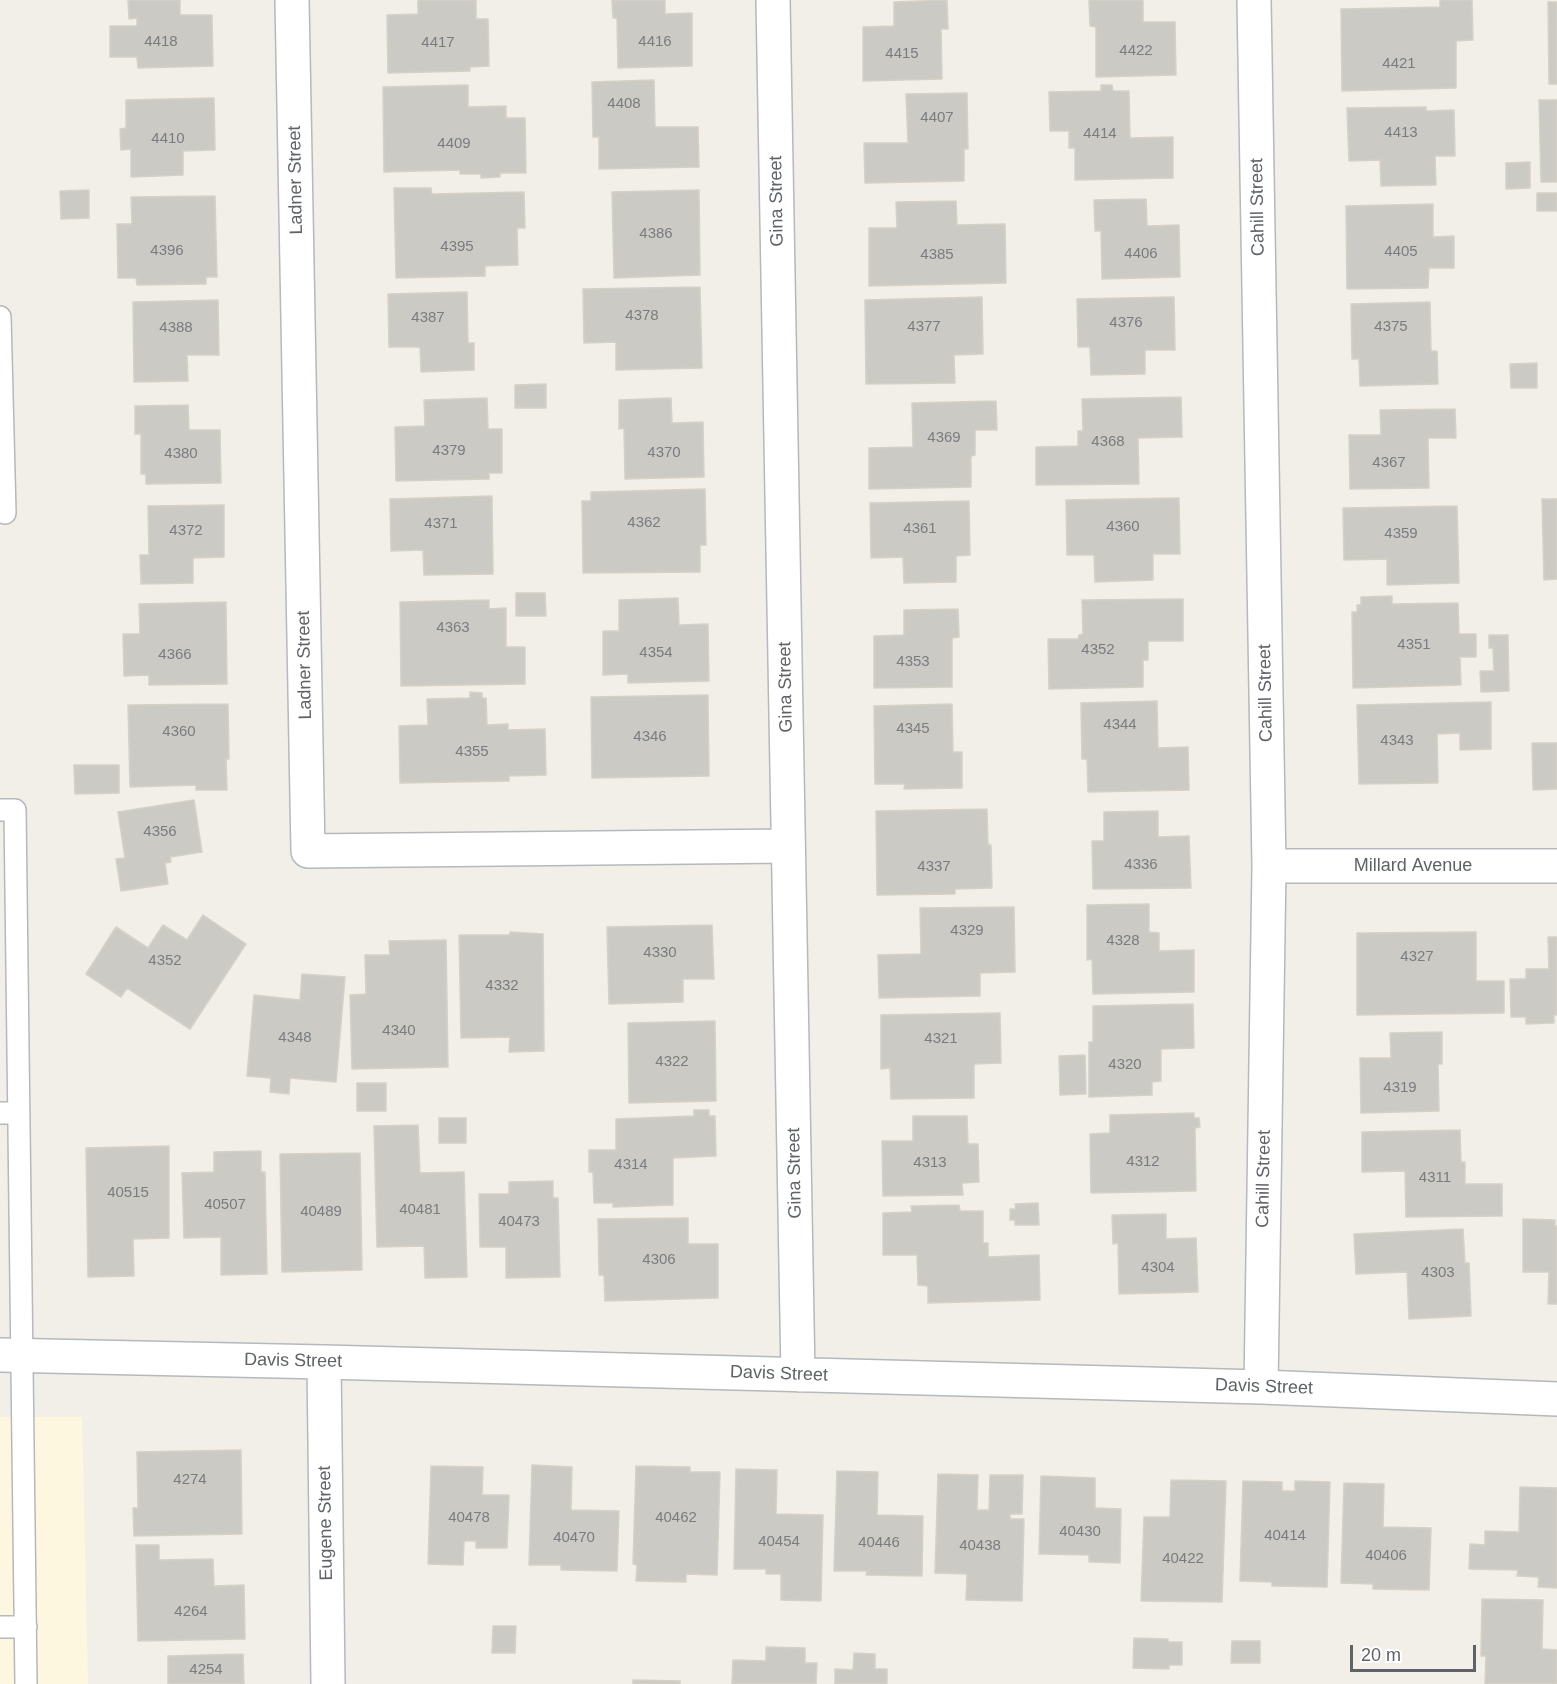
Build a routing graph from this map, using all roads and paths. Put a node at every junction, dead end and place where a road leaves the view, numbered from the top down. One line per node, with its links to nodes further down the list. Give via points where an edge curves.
1 (292, 0): 7 (street, Ladner Street, via 308,851)
2 (773, 0): 7 (street, Gina Street)
3 (1254, 0): 8 (street, Cahill Street)
4 (0, 317): 5 (lane)
5 (5, 513)
6 (0, 810): 10 (lane, via 15,810)
7 (788, 846): 13 (street, Gina Street)
8 (1269, 866): 9 (street, Millard Avenue); 14 (street, Cahill Street)
9 (1557, 866)
10 (9, 1113): 11 (lane)
11 (11, 1356): 12 (street, Davis Street); 17 (lane)
12 (324, 1362): 13 (street, Davis Street); 19 (street, Eugene Street)
13 (798, 1375): 14 (street, Davis Street)
14 (1261, 1387): 15 (street, Davis Street)
15 (1557, 1399)
16 (0, 1627): 17 (lane)
17 (26, 1627): 18 (lane)
18 (26, 1684)
19 (328, 1684)

